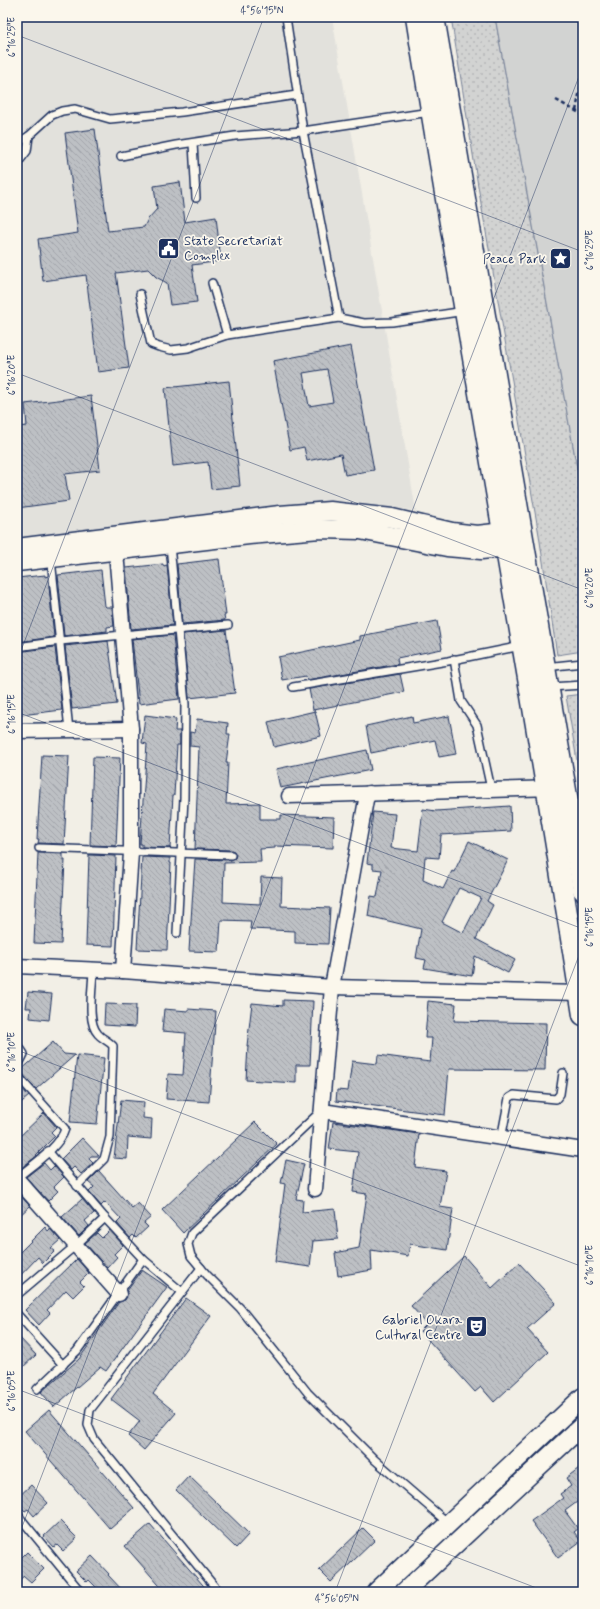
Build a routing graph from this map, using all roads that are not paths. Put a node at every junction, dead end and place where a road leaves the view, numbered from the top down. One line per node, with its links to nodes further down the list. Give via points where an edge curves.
1 (286, 17): 4 (lane)
2 (416, 17): 5 (main road)
3 (434, 17): 18 (main road)
4 (297, 95): 6 (lane); 7 (lane, via 182,112 110,119 75,109 52,115)
5 (431, 112): 6 (lane); 15 (main road)
6 (303, 131): 9 (lane, via 235,136); 16 (lane)
7 (29, 136): 8 (lane); 11 (lane, via 27,151)
8 (17, 143)
9 (193, 143): 10 (lane); 12 (lane)
10 (121, 156)
11 (17, 164)
12 (196, 198)
13 (212, 283): 17 (lane)
14 (140, 294): 17 (lane, via 151,344 171,350 188,348)
15 (465, 311): 16 (lane, via 392,322 364,323); 18 (main road)
16 (339, 318): 17 (lane)
17 (227, 335)
18 (514, 538): 19 (street, via 452,532 392,518 330,511 280,515); 20 (street, via 482,550 447,547 360,530 312,530); 28 (main road); 32 (main road)
19 (115, 544): 20 (street); 21 (street); 22 (street); 26 (street)
20 (170, 544): 25 (lane)
21 (17, 548)
22 (51, 558): 23 (street); 27 (lane)
23 (17, 562)
24 (228, 625): 25 (lane)
25 (178, 630): 26 (lane); 45 (lane, via 185,704)
26 (123, 635): 27 (lane); 36 (street)
27 (60, 641): 29 (lane); 37 (lane)
28 (524, 645): 30 (lane); 39 (main road)
29 (17, 647)
30 (454, 659): 34 (lane); 40 (lane, via 461,701 477,725)
31 (583, 663): 32 (lane)
32 (544, 668): 35 (main road)
33 (583, 685): 35 (lane)
34 (293, 687)
35 (548, 687): 39 (main road)
36 (131, 729): 37 (street); 44 (street)
37 (69, 730): 38 (street)
38 (17, 731)
39 (556, 787): 40 (street); 47 (main road); 53 (main road)
40 (491, 789): 41 (street)
41 (369, 793): 42 (street); 52 (street)
42 (289, 796)
43 (39, 848): 44 (lane)
44 (131, 852): 45 (lane); 51 (street)
45 (182, 854): 46 (lane); 48 (lane)
46 (232, 855)
47 (583, 890)
48 (177, 933)
49 (17, 966): 50 (street)
50 (93, 969): 51 (street); 64 (lane, via 91,1018 99,1035 113,1046 110,1137 104,1158)
51 (123, 971): 52 (street)
52 (332, 987): 53 (street); 59 (street)
53 (580, 993): 54 (main road)
54 (583, 1015)
55 (17, 1045): 56 (lane, via 24,1054)
56 (17, 1065)
57 (563, 1073): 60 (lane, via 560,1094 556,1099 514,1095 509,1098)
58 (17, 1075): 62 (lane, via 66,1129 63,1136)
59 (322, 1111): 60 (street); 65 (street); 69 (lane, via 192,1233 188,1244 192,1256)
60 (500, 1139): 61 (street)
61 (583, 1150)
62 (48, 1151): 63 (lane); 64 (lane)
63 (17, 1178): 67 (street)
64 (77, 1186): 66 (lane)
65 (315, 1189)
66 (105, 1218): 67 (lane); 68 (lane)
67 (75, 1246): 71 (street); 72 (lane)
68 (143, 1260): 70 (lane); 71 (lane)
69 (201, 1268): 70 (lane); 79 (lane, via 240,1308 308,1393 375,1460)
70 (182, 1292): 81 (lane, via 90,1410 88,1425 94,1439)
71 (119, 1294): 74 (lane, via 77,1351)
72 (17, 1295)
73 (18, 1316): 74 (lane)
74 (63, 1365): 75 (lane)
75 (37, 1389)
76 (583, 1397): 79 (street)
77 (583, 1425): 83 (street)
78 (17, 1514): 80 (lane)
79 (449, 1524): 82 (street)
80 (81, 1592)
81 (219, 1592)
82 (376, 1592)
83 (404, 1592)

